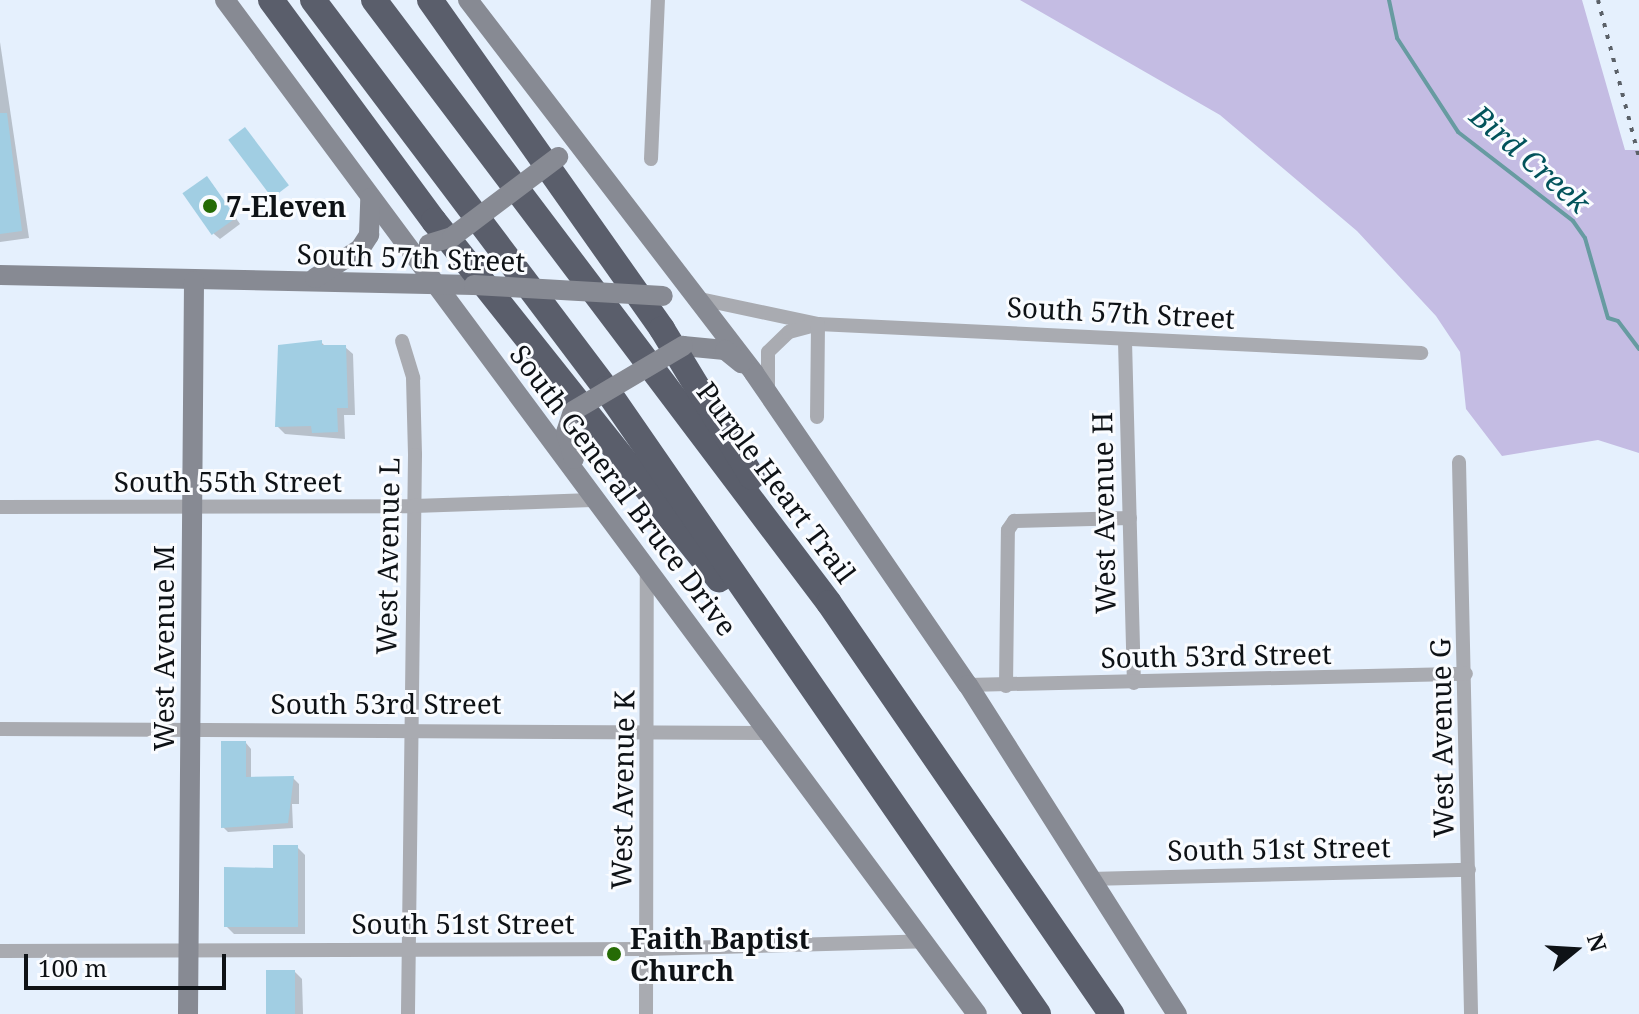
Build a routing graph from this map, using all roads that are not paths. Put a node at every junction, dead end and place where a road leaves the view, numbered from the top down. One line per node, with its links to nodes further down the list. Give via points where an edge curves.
1 (225, 0): 10 (main road, South General Bruce Drive)
2 (271, 0): 32 (highway, via 443,233 712,572)
3 (313, 0): 32 (highway, via 606,389)
4 (374, 0): 31 (highway, Purple Heart Trail)
5 (430, 0): 31 (highway, via 662,329)
6 (468, 0): 8 (main road)
7 (658, 0): 9 (street)
8 (568, 127): 10 (main road, bridge, via 558,157 452,237 429,244); 15 (main road)
9 (651, 159)
10 (370, 198): 12 (main road, via 369,235 360,249); 14 (main road, South General Bruce Drive)
11 (0, 275): 13 (main road, South 57th Street)
12 (309, 280): 13 (main road, South 57th Street); 14 (main road, South 57th Street)
13 (194, 281): 28 (main road, West Avenue M)
14 (431, 283): 15 (main road, South 57th Street, bridge); 24 (main road, South General Bruce Drive)
15 (700, 299): 16 (street, South 57th Street); 20 (main road)
16 (818, 324): 18 (street, South 57th Street); 21 (street, South 57th Street, via 789,332 768,352); 22 (street)
17 (402, 341): 26 (street, West Avenue L, via 413,378)
18 (1125, 341): 19 (street, South 57th Street); 29 (street, West Avenue H)
19 (1421, 353)
20 (754, 373): 21 (main road); 24 (main road, bridge, via 725,350 683,346 573,411 566,433)
21 (769, 398): 35 (main road)
22 (817, 417)
23 (1459, 462): 33 (street, West Avenue G)
24 (577, 472): 25 (main road, South General Bruce Drive)
25 (599, 500): 26 (street, South 55th Street); 30 (main road, South General Bruce Drive)
26 (414, 506): 28 (street, South 55th Street); 38 (street, West Avenue L)
27 (0, 507): 28 (street, South 55th Street)
28 (191, 507): 40 (main road, West Avenue M)
29 (1130, 518): 34 (street, West Avenue H); 36 (street, via 1014,521 1008,530)
30 (647, 566): 39 (street, West Avenue K); 41 (main road, South General Bruce Drive)
31 (829, 603): 54 (highway, Purple Heart Trail)
32 (781, 643): 53 (highway)
33 (1466, 674): 34 (street, South 53rd Street); 42 (street, West Avenue G)
34 (1134, 683): 36 (street, South 53rd Street)
35 (968, 685): 36 (street, South 53rd Street); 43 (main road)
36 (1006, 686)
37 (0, 729): 40 (street, South 53rd Street)
38 (409, 729): 39 (street, South 53rd Street); 40 (street, South 53rd Street); 45 (street, West Avenue L)
39 (650, 729): 41 (street, South 53rd Street); 46 (street, West Avenue K)
40 (191, 731): 48 (main road, West Avenue M)
41 (772, 733): 44 (main road, South General Bruce Drive)
42 (1469, 870): 43 (street, South 51st Street); 56 (street, West Avenue G)
43 (1089, 879): 55 (main road)
44 (926, 941): 46 (street, South 51st Street); 52 (main road, South General Bruce Drive)
45 (408, 949): 46 (street, South 51st Street); 48 (street, South 51st Street); 50 (street, West Avenue L)
46 (646, 949): 51 (street, West Avenue K)
47 (0, 951): 48 (street, South 51st Street)
48 (188, 951): 49 (main road, West Avenue M)
49 (188, 1014)
50 (408, 1014)
51 (646, 1014)
52 (977, 1014)
53 (1038, 1014)
54 (1112, 1014)
55 (1177, 1014)
56 (1471, 1014)

